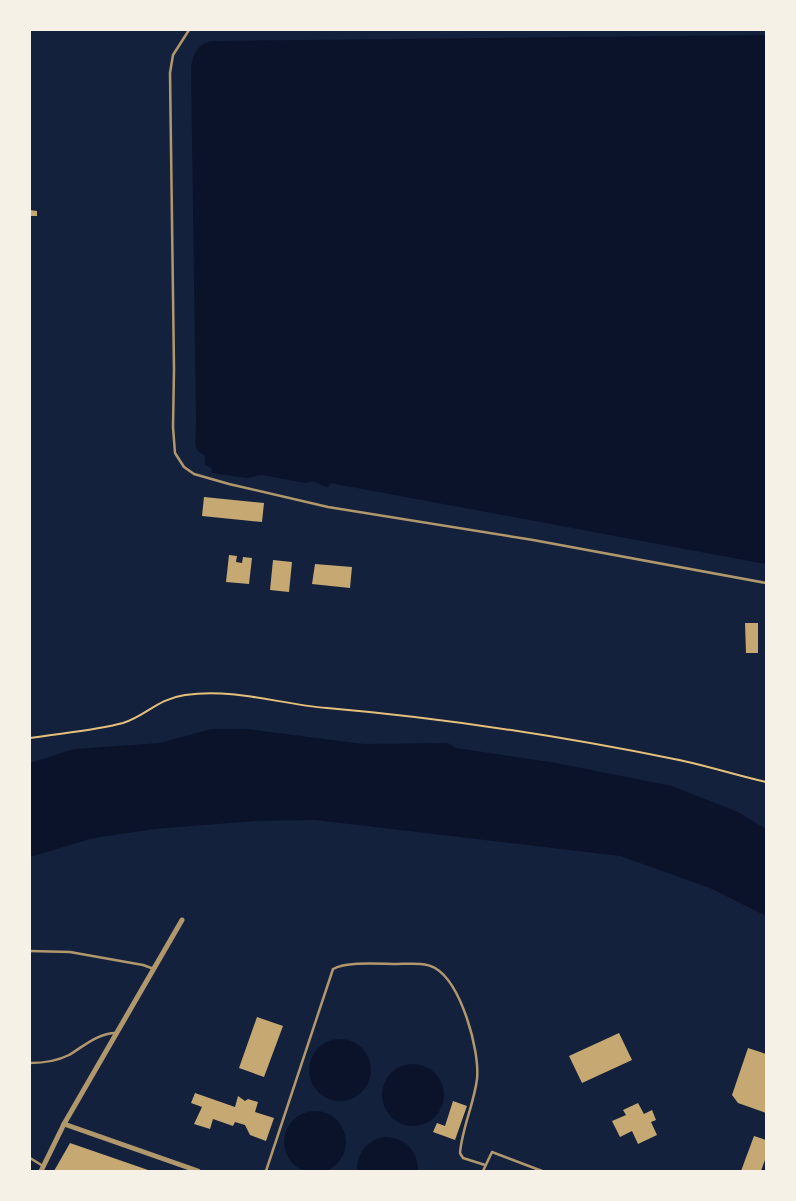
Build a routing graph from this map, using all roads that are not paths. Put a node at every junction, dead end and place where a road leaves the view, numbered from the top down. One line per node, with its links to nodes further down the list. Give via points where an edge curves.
1 (189, 30): 2 (lane, via 173,54 170,73 173,427 175,453 184,467 194,474 319,505)
2 (766, 583)
3 (182, 920): 5 (street)
4 (30, 951): 5 (lane, via 70,952)
5 (154, 969): 6 (street)
6 (118, 1033): 7 (lane, via 94,1039 67,1056 44,1063); 8 (street)
7 (30, 1063)
8 (64, 1124): 11 (street); 12 (street)
9 (30, 1158): 11 (lane)
10 (485, 1165): 13 (lane, via 463,1158 460,1153 475,1094 477,1054 473,1032 458,998 434,967 370,964 333,969); 14 (lane); 15 (lane, via 492,1152)
11 (42, 1168)
12 (198, 1171)
13 (266, 1171)
14 (483, 1171)
15 (542, 1171)

